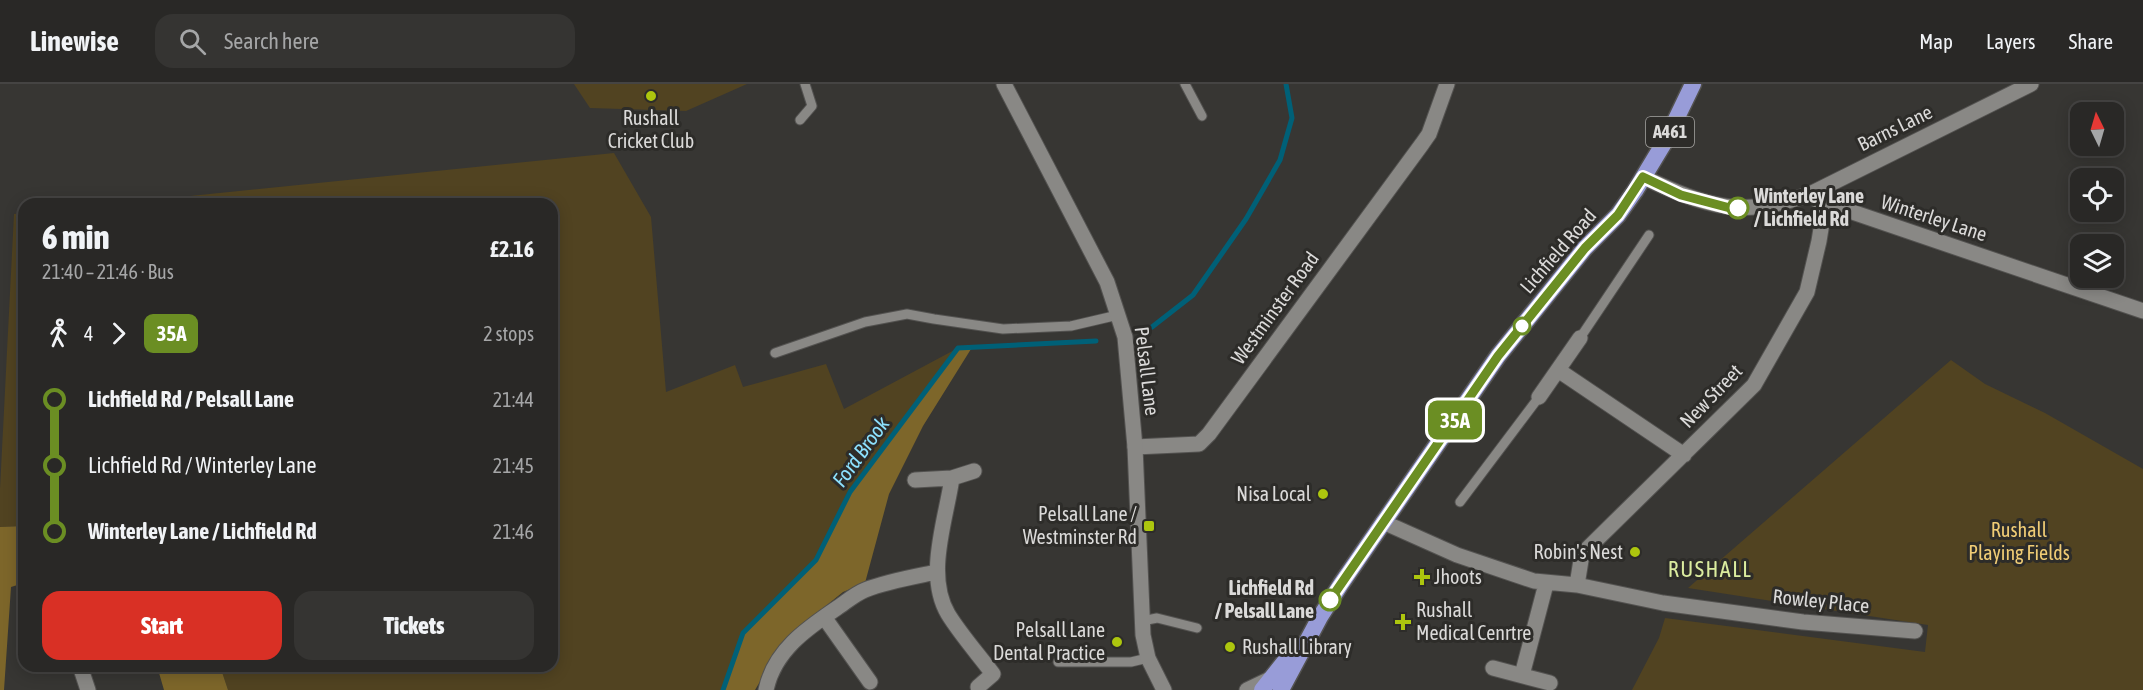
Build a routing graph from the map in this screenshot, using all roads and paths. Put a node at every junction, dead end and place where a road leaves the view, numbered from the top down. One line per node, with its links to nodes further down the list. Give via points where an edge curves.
1 (805, 84): 8 (lane, via 812,106)
2 (1004, 84): 14 (street, Pelsall Lane, via 1107,282)
3 (1185, 84): 7 (lane)
4 (1447, 84): 19 (street, Westminster Road, via 1429,134 1209,434 1198,444)
5 (1693, 84): 9 (highway, Lichfield Road / A461, via 1668,138)
6 (2031, 84): 10 (street, Barns Lane)
7 (1202, 116)
8 (800, 120)
9 (1643, 177): 10 (street, via 1681,195 1730,208 1769,206); 25 (highway, Lichfield Road / A461, via 1618,215 1585,248 1498,356)
10 (1810, 194): 11 (street, Winterley Lane)
11 (1825, 204): 13 (street, Winterley Lane); 20 (street, New Street, via 1807,292 1797,311 1754,386)
12 (1649, 235): 15 (lane)
13 (2143, 311)
14 (1118, 315): 16 (lane, via 1071,326 1003,329 907,314 865,322); 19 (street, Pelsall Lane, via 1125,337)
15 (1580, 338): 17 (street)
16 (775, 353)
17 (1557, 370): 18 (street); 20 (street)
18 (1539, 397): 24 (lane)
19 (1135, 447): 30 (street, Pelsall Lane)
20 (1684, 455): 28 (street, New Street, via 1582,554)
21 (974, 471): 22 (street)
22 (952, 478): 23 (street); 26 (street, via 939,540)
23 (915, 480)
24 (1460, 502)
25 (1383, 522): 27 (street, via 1457,555); 39 (highway, Lichfield Road / A461)
26 (938, 572): 29 (street, via 863,591); 41 (street, via 939,590 948,613 993,674)
27 (1540, 582): 28 (street, Rowley Place); 37 (street)
28 (1577, 585): 32 (street, Rowley Place, via 1664,603)
29 (824, 616): 38 (street); 44 (street, via 802,631 782,653)
30 (1142, 621): 31 (lane, via 1156,618); 33 (street, Pelsall Lane)
31 (1197, 628)
32 (1915, 632)
33 (1148, 658): 34 (lane, via 1131,662); 42 (street, Pelsall Lane)
34 (1058, 662)
35 (1493, 668): 37 (street)
36 (82, 672): 43 (street)
37 (1522, 675): 40 (street)
38 (870, 682)
39 (1271, 686): 45 (street)
40 (1554, 686)
41 (978, 687)
42 (1166, 689)
43 (88, 690)
44 (766, 690)
45 (1247, 690)

